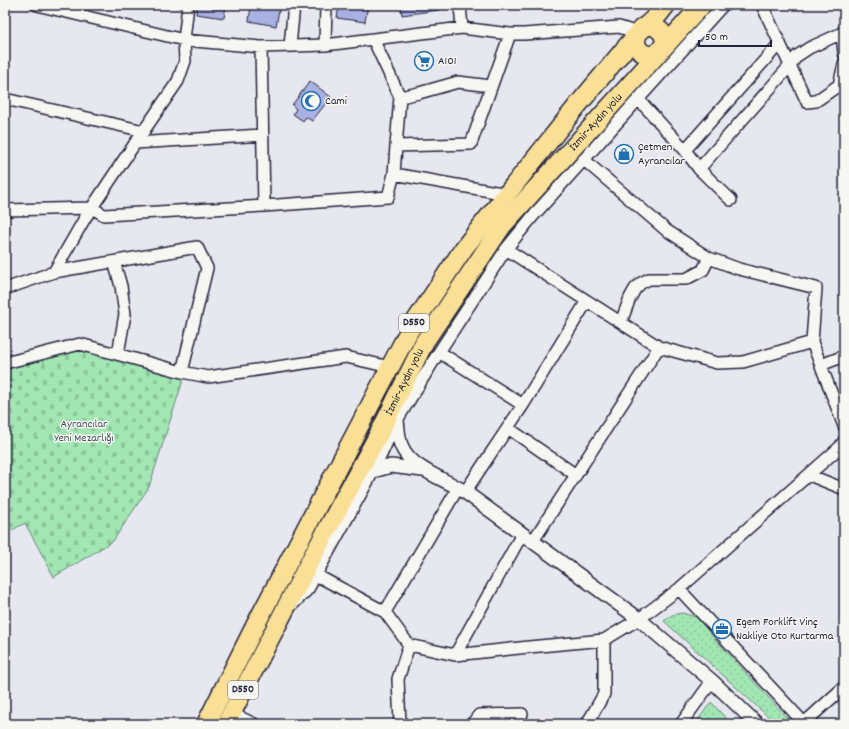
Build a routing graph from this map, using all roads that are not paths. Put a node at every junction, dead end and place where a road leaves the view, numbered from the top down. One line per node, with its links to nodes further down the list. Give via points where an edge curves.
1 (37, 5): 15 (street)
2 (188, 5): 15 (street)
3 (294, 5): 18 (street)
4 (326, 5): 17 (street)
5 (460, 5): 10 (street)
6 (666, 5): 11 (highway, İzmir-Aydın yolu / D550)
7 (702, 5): 20 (highway, İzmir-Aydın yolu / D550)
8 (723, 5): 27 (street)
9 (762, 5): 16 (street)
10 (462, 28): 13 (street); 14 (street)
11 (640, 31): 13 (street, via 619,27); 20 (highway, via 635,42 643,54 657,54); 36 (highway, İzmir-Aydın yolu / D550)
12 (843, 31): 21 (street); 22 (street, via 797,56)
13 (510, 34): 24 (street)
14 (373, 39): 17 (street); 25 (street)
15 (184, 40): 19 (street); 28 (street, via 185,61 178,81)
16 (780, 43): 22 (street); 32 (street)
17 (325, 45): 18 (street)
18 (290, 46): 19 (street)
19 (261, 47): 29 (street)
20 (661, 50): 58 (highway, İzmir-Aydın yolu / D550, via 502,226 425,341 397,398)
21 (844, 53)
22 (790, 64): 23 (street, via 807,102 816,101 839,84); 34 (street)
23 (844, 64)
24 (491, 86): 25 (street, via 458,82); 31 (street, via 472,144)
25 (400, 96): 31 (street)
26 (5, 99): 28 (street)
27 (638, 99): 32 (street); 33 (street)
28 (144, 131): 30 (street)
29 (262, 135): 30 (street); 38 (street)
30 (136, 143): 39 (street)
31 (396, 146): 35 (street)
32 (685, 150): 34 (street)
33 (584, 159): 41 (street); 42 (street, via 666,230)
34 (699, 169): 37 (street)
35 (394, 174): 36 (street); 38 (street, via 388,197)
36 (507, 194): 55 (highway, İzmir-Aydın yolu / D550, via 464,248 408,331)
37 (731, 200)
38 (264, 206): 39 (street, via 104,215)
39 (92, 208): 40 (street); 44 (street)
40 (5, 210)
41 (506, 249): 46 (street); 50 (street)
42 (709, 258): 47 (street, via 703,270 686,279 649,279 641,283 630,298); 48 (street, via 739,269 816,288)
43 (114, 262): 44 (street); 51 (street, via 125,314); 56 (street, via 197,248 207,268)
44 (54, 272): 45 (street)
45 (5, 289)
46 (587, 301): 47 (street); 57 (street)
47 (621, 322): 49 (street)
48 (812, 342): 49 (street, via 743,362 717,363); 54 (street)
49 (659, 347): 64 (street)
50 (440, 352): 57 (street); 58 (street)
51 (118, 354): 53 (street, via 80,344); 56 (street)
52 (844, 356): 54 (street)
53 (5, 363)
54 (821, 365): 59 (street)
55 (390, 367): 56 (street, via 346,357 208,377); 82 (highway, İzmir-Aydın yolu / D550)
56 (182, 372)
57 (523, 405): 60 (street)
58 (389, 424): 62 (street, via 407,455); 63 (street); 71 (highway, İzmir-Aydın yolu / D550)
59 (844, 426)
60 (508, 428): 64 (street); 67 (street)
61 (844, 441): 65 (street)
62 (423, 470): 63 (street, via 391,466); 67 (street)
63 (373, 471): 69 (street)
64 (576, 475): 68 (street)
65 (809, 475): 66 (street); 70 (street)
66 (844, 489)
67 (462, 490): 68 (street); 72 (street)
68 (528, 538): 73 (street); 76 (street)
69 (316, 575): 71 (street, via 308,589); 72 (street)
70 (679, 589): 73 (street); 81 (street)
71 (284, 612): 80 (highway, İzmir-Aydın yolu / D550)
72 (385, 612): 75 (street)
73 (639, 619): 74 (street); 77 (street)
74 (604, 640): 76 (street); 86 (street, via 604,694)
75 (409, 645): 76 (street); 84 (street, via 398,679)
76 (455, 655)
77 (712, 681): 87 (street); 88 (street)
78 (844, 687): 81 (street)
79 (522, 714): 85 (street, via 479,715)
80 (228, 718): 83 (street)
81 (804, 723)
82 (206, 724)
83 (254, 724)
84 (400, 724)
85 (472, 724)
86 (587, 724)
87 (681, 724)
88 (757, 724)

